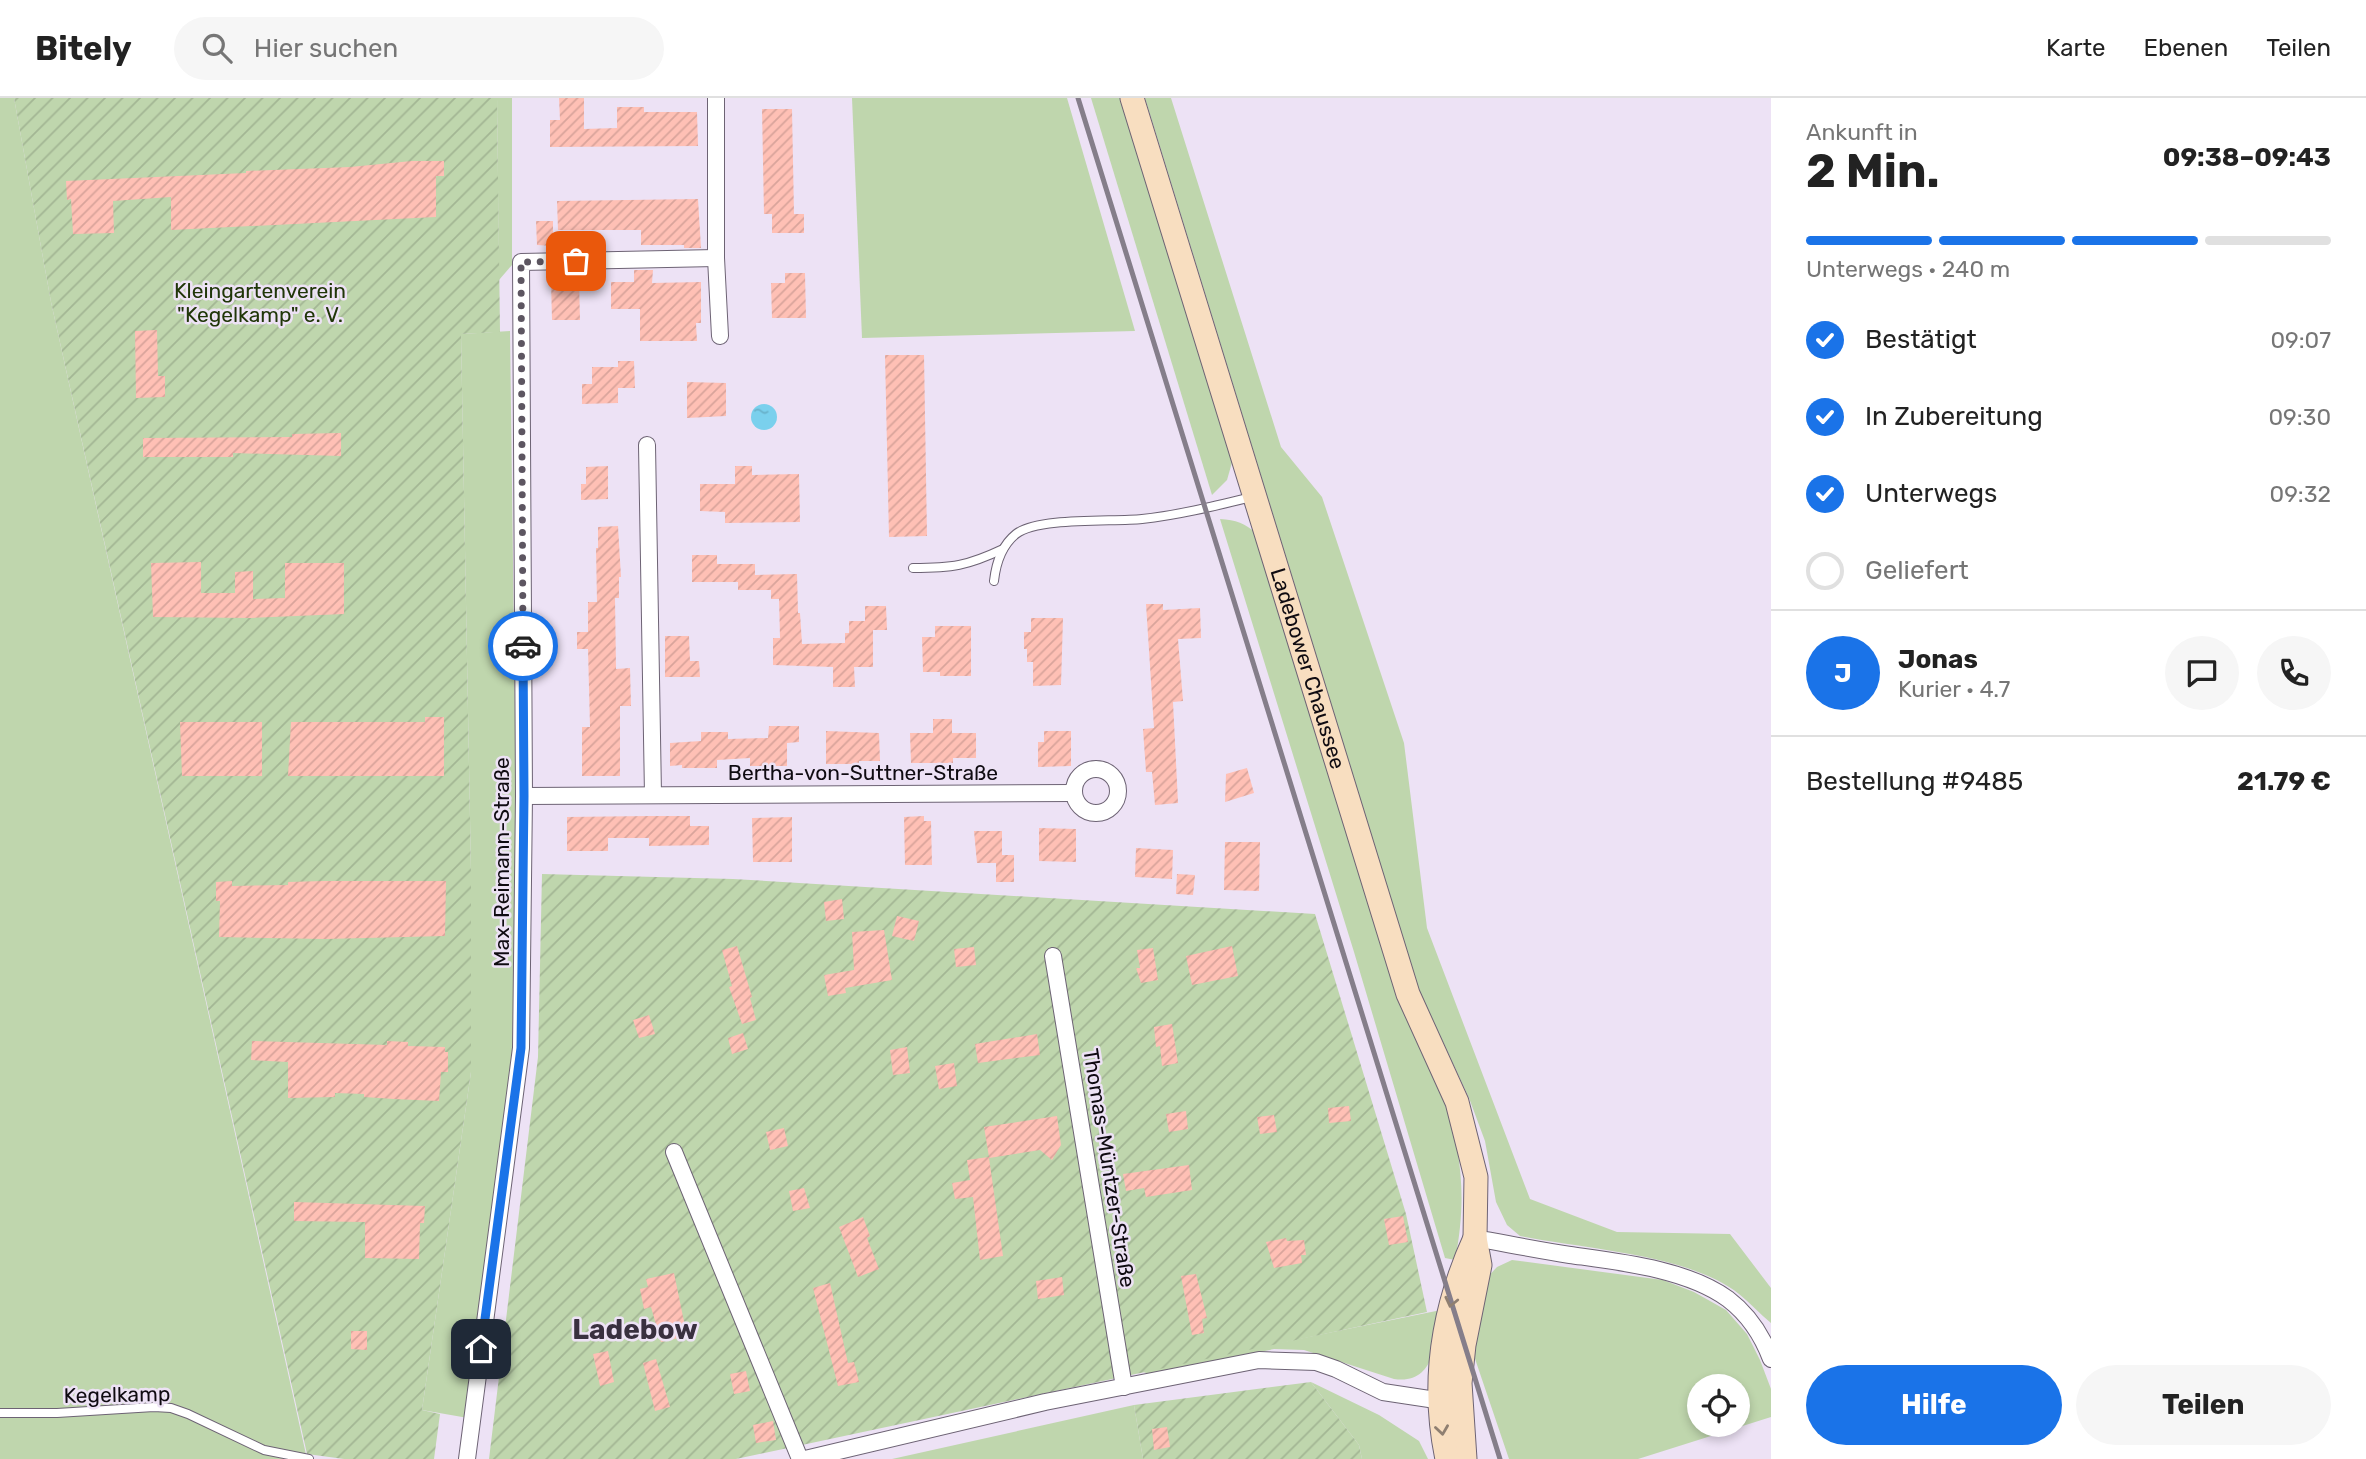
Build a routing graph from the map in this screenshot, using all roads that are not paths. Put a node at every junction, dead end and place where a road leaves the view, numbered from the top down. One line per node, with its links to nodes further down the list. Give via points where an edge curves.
1 (716, 98): 3 (street)
2 (1132, 98): 6 (street, Ladebower Chaussee)
3 (716, 258): 4 (street); 12 (street, Max-Reimann-Straße, via 521,262)
4 (720, 336)
5 (647, 445): 11 (street)
6 (1256, 496): 7 (lane, via 1142,519 1033,525 1016,534); 15 (street, Ladebower Chaussee, via 1408,994 1457,1102 1476,1177)
7 (1003, 549): 8 (lane, via 951,568); 9 (lane)
8 (913, 568)
9 (994, 581)
10 (1074, 793): 11 (street, Bertha-von-Suttner-Straße)
11 (653, 795): 12 (street, Bertha-von-Suttner-Straße)
12 (524, 796): 21 (street, Max-Reimann-Straße, via 521,1048)
13 (1053, 956): 17 (street, Thomas-Müntzer-Straße)
14 (674, 1152): 22 (street)
15 (1475, 1238): 16 (street, via 1619,1262 1700,1284 1746,1314); 18 (street, Ladebower Chaussee, via 1462,1264 1444,1342)
16 (1770, 1353)
17 (1124, 1387): 18 (street, via 1259,1360 1316,1362 1383,1392); 22 (street)
18 (1450, 1401): 23 (street, one-way to 23); 24 (street)
19 (0, 1413): 20 (lane, Kegelkamp, via 171,1408 264,1450)
20 (309, 1459)
21 (467, 1459)
22 (802, 1459)
23 (1447, 1459)
24 (1465, 1459)

